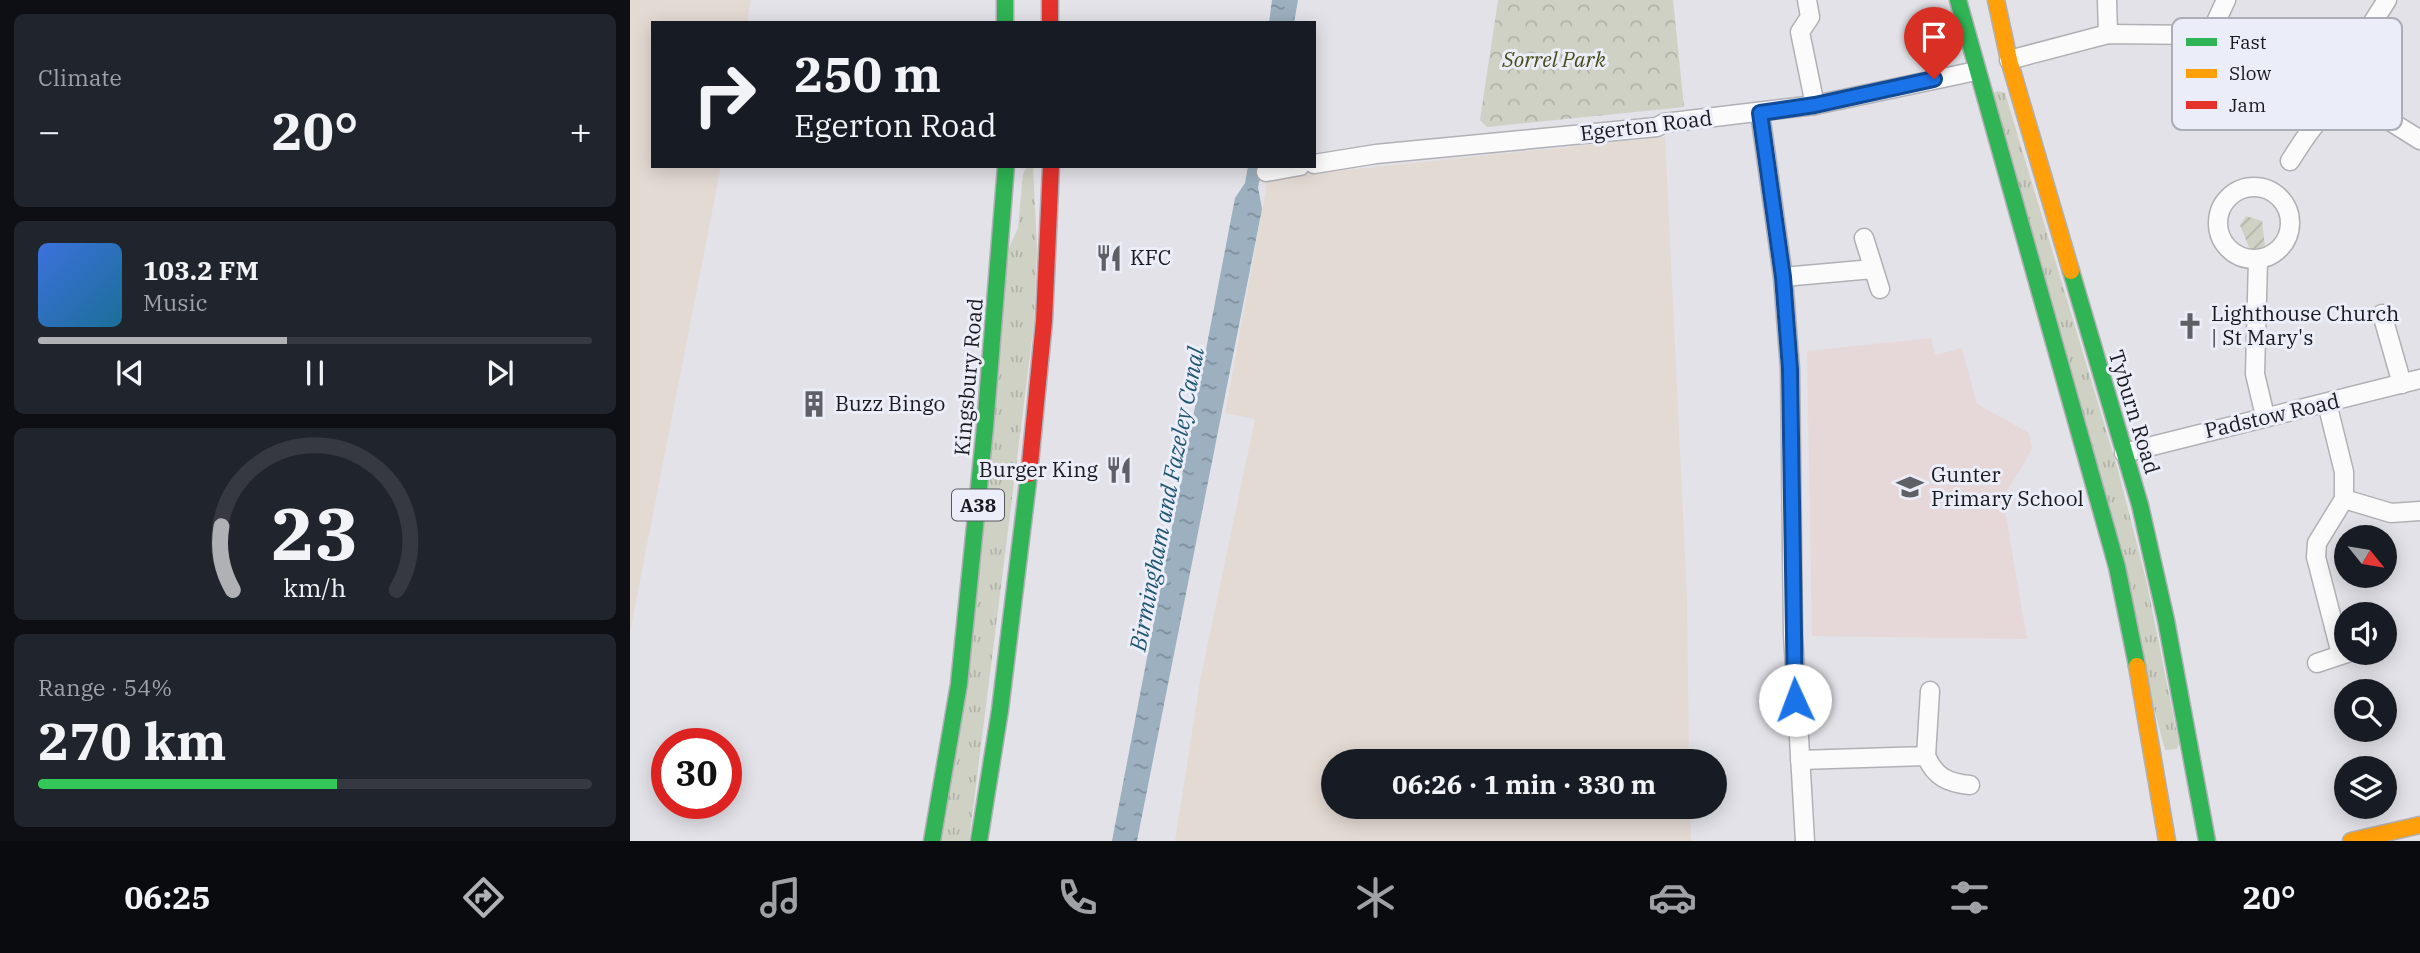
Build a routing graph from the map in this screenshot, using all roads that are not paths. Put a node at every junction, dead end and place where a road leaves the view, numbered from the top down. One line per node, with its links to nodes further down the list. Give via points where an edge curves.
1 (1005, 0): 11 (main road)
2 (1050, 0): 12 (main road)
3 (1807, 0): 17 (street, via 1810,17 1800,32)
4 (1958, 0): 16 (main road)
5 (1996, 0): 15 (main road, Tyburn Road)
6 (2107, 0): 13 (street)
7 (2225, 0): 9 (street)
8 (2386, 0): 10 (street)
9 (2217, 18)
10 (2375, 18)
11 (1005, 21)
12 (1050, 21)
13 (2108, 34): 14 (street); 15 (street)
14 (2172, 35)
15 (2009, 60): 16 (main road); 40 (main road, Tyburn Road)
16 (1976, 71): 17 (street, Egerton Road); 54 (main road, via 2117,567)
17 (1815, 105): 18 (street, Egerton Road)
18 (1760, 113): 23 (street, Egerton Road); 33 (street)
19 (2309, 130): 22 (street)
20 (2402, 130): 21 (street)
21 (2420, 140)
22 (2290, 161)
23 (1316, 164)
24 (1006, 168): 29 (main road, Kingsbury Road / A38)
25 (1017, 168): 29 (main road)
26 (1051, 168): 52 (main road, A38, via 1034,435 997,739)
27 (1289, 168): 28 (street)
28 (1266, 172)
29 (1003, 229): 51 (main road, Kingsbury Road / A38, via 959,684)
30 (1864, 238): 32 (street)
31 (2258, 259): 31 (street, via 2240,257 2228,248 2218,219 2234,193 2250,187 2271,191 2284,203 2290,218 2287,239 2268,257); 39 (street, via 2256,374)
32 (1873, 269): 33 (street); 34 (street)
33 (1783, 277): 48 (street, via 1790,369 1793,634)
34 (1880, 289)
35 (2382, 314): 37 (street)
36 (2420, 379): 37 (street, Padstow Road)
37 (2402, 384): 38 (street, Padstow Road)
38 (2327, 403): 39 (street, Padstow Road); 41 (street, via 2344,472)
39 (2265, 416): 40 (street, Padstow Road)
40 (2124, 453): 55 (main road, Tyburn Road, via 2166,620)
41 (2344, 499): 42 (street, via 2391,513); 43 (street, via 2317,542 2316,557)
42 (2420, 511)
43 (2334, 619)
44 (2334, 657): 45 (street)
45 (2317, 663)
46 (1930, 691): 47 (street)
47 (1926, 756): 48 (street); 49 (street, via 1948,783)
48 (1800, 761): 53 (street)
49 (1970, 785)
50 (2420, 825): 56 (main road)
51 (932, 841)
52 (979, 841)
53 (1805, 841)
54 (2167, 841)
55 (2207, 841)
56 (2351, 841)

